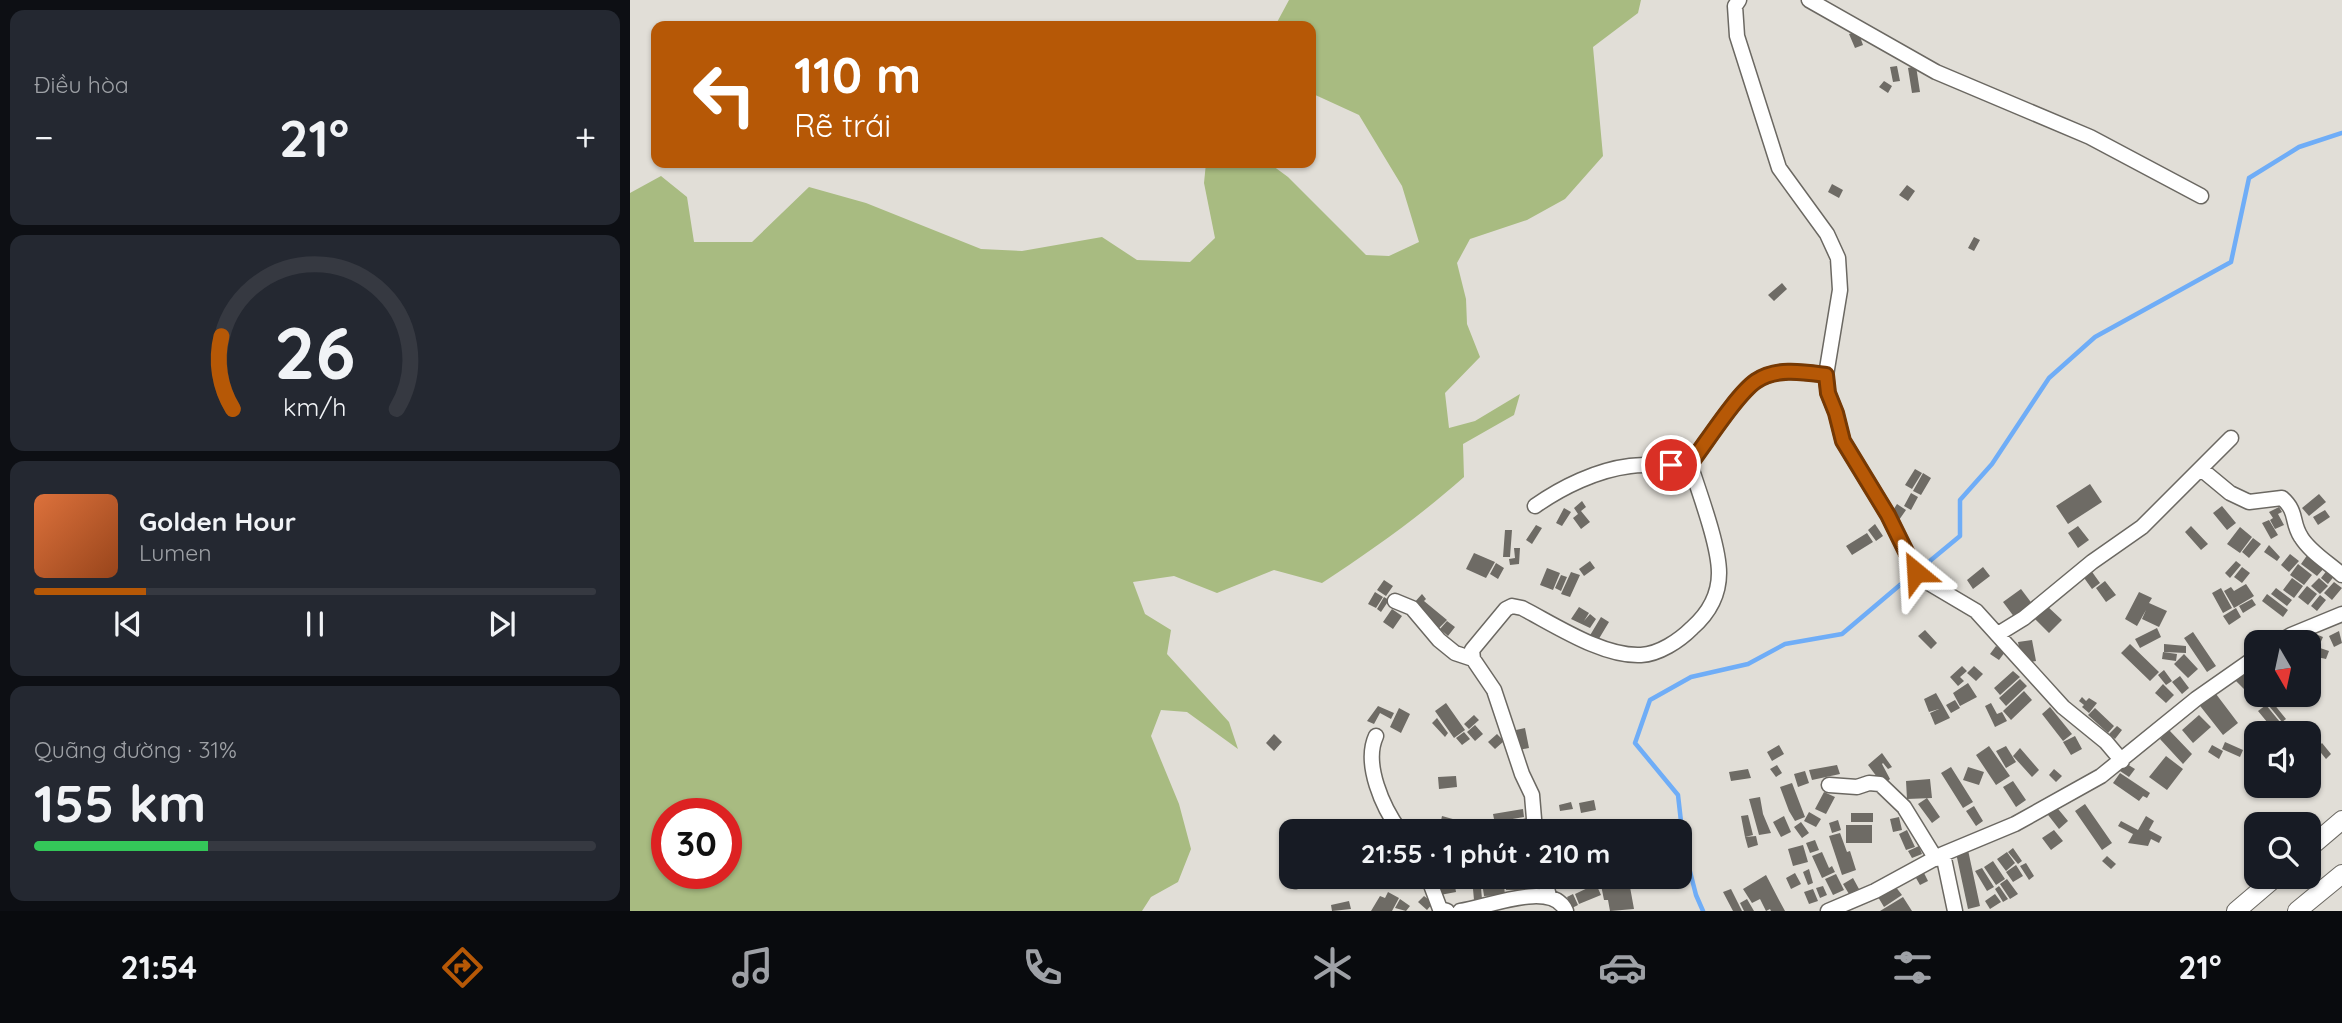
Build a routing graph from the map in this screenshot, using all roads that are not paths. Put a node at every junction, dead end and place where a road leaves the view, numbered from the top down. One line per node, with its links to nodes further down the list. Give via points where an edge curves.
1 (1739, 0): 4 (street, via 1735,6 1737,36 1779,168 1827,234 1838,258 1840,290)
2 (1808, 0): 3 (street, via 1936,72 2090,137)
3 (2201, 196)
4 (1826, 375): 6 (street, via 1793,371 1756,381); 13 (street, via 1843,441 1916,572 1976,611)
5 (2231, 438): 7 (street)
6 (1690, 464): 8 (street, via 1605,471 1553,493); 14 (street, via 1719,572 1716,596 1707,614 1682,637 1643,655 1623,654 1512,606 1487,629 1472,650)
7 (2201, 468): 9 (street, via 2230,493 2249,502 2282,498 2291,506 2302,540); 13 (street, via 2142,527)
8 (1535, 506)
9 (2342, 575)
10 (1395, 601): 14 (street, via 1412,608 1455,653)
11 (2342, 614): 12 (street)
12 (2303, 630)
13 (1998, 634): 17 (street, via 2016,658)
14 (1473, 659): 20 (street, via 1494,690 1532,795)
15 (2244, 665): 17 (street)
16 (1376, 736): 19 (street, via 1371,746 1380,800)
17 (2122, 761): 23 (street, via 2015,824)
18 (1829, 785): 23 (street, via 1880,784 1904,807)
19 (1392, 819)
20 (1534, 819)
21 (2342, 820): 22 (main road)
22 (2321, 838)
23 (1940, 857): 32 (street); 33 (street)
24 (2342, 874): 35 (main road)
25 (1432, 889): 29 (street, via 1440,909)
26 (1547, 889): 28 (street)
27 (2262, 889): 34 (main road)
28 (1549, 896): 30 (street, via 1514,898); 31 (street)
29 (1447, 911)
30 (1460, 911)
31 (1566, 911)
32 (1828, 911)
33 (1955, 911)
34 (2236, 911)
35 (2297, 911)

